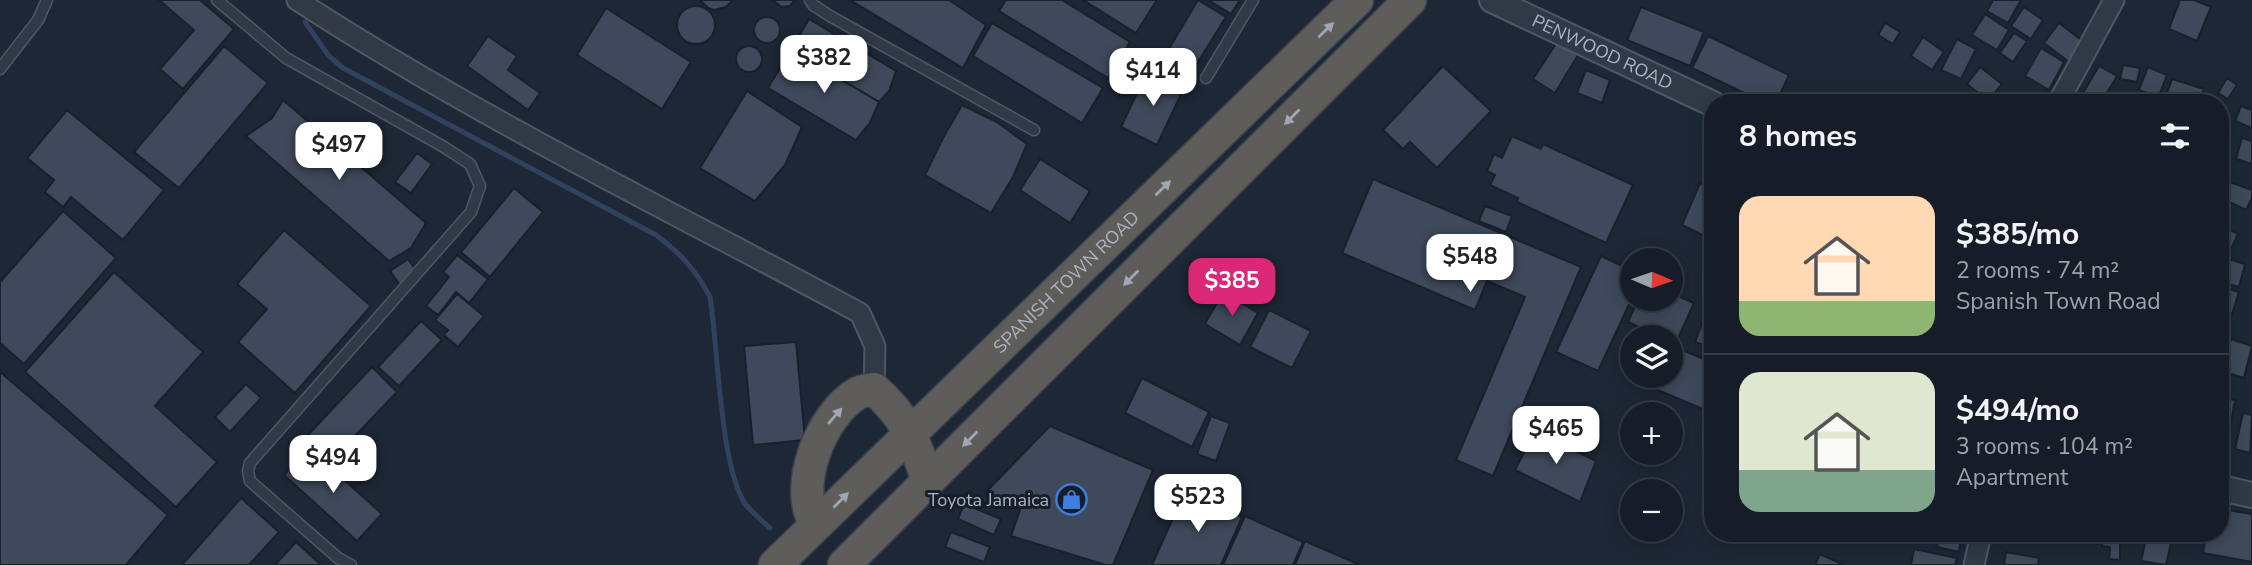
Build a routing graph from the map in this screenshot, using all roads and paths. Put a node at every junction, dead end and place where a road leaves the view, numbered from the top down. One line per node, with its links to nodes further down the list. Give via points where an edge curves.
1 (47, 0): 10 (lane, via 38,20)
2 (217, 0): 22 (lane, via 286,58 470,164 480,186 471,212 250,463 250,481)
3 (297, 0): 15 (street, via 440,87 860,313 875,346)
4 (810, 0): 14 (lane, via 830,16)
5 (1253, 0): 11 (lane)
6 (1357, 0): 16 (highway, SPANISH TOWN ROAD, one-way to 6)
7 (1410, 0): 17 (highway, one-way to 17)
8 (1492, 0): 13 (street, PENWOOD ROAD)
9 (2114, 0): 12 (street)
10 (0, 69)
11 (1206, 78)
12 (2063, 94)
13 (1704, 100)
14 (1034, 130)
15 (874, 389): 16 (highway, via 894,407); 20 (highway, one-way to 15, via 807,495 813,456 830,418 858,393)
16 (910, 432): 17 (highway); 20 (highway, SPANISH TOWN ROAD, one-way to 16)
17 (928, 481): 24 (highway)
18 (2229, 489): 19 (street)
19 (2251, 493)
20 (816, 524): 23 (highway, SPANISH TOWN ROAD)
21 (1979, 542): 25 (street)
22 (351, 565)
23 (775, 565)
24 (844, 565)
25 (1974, 565)

